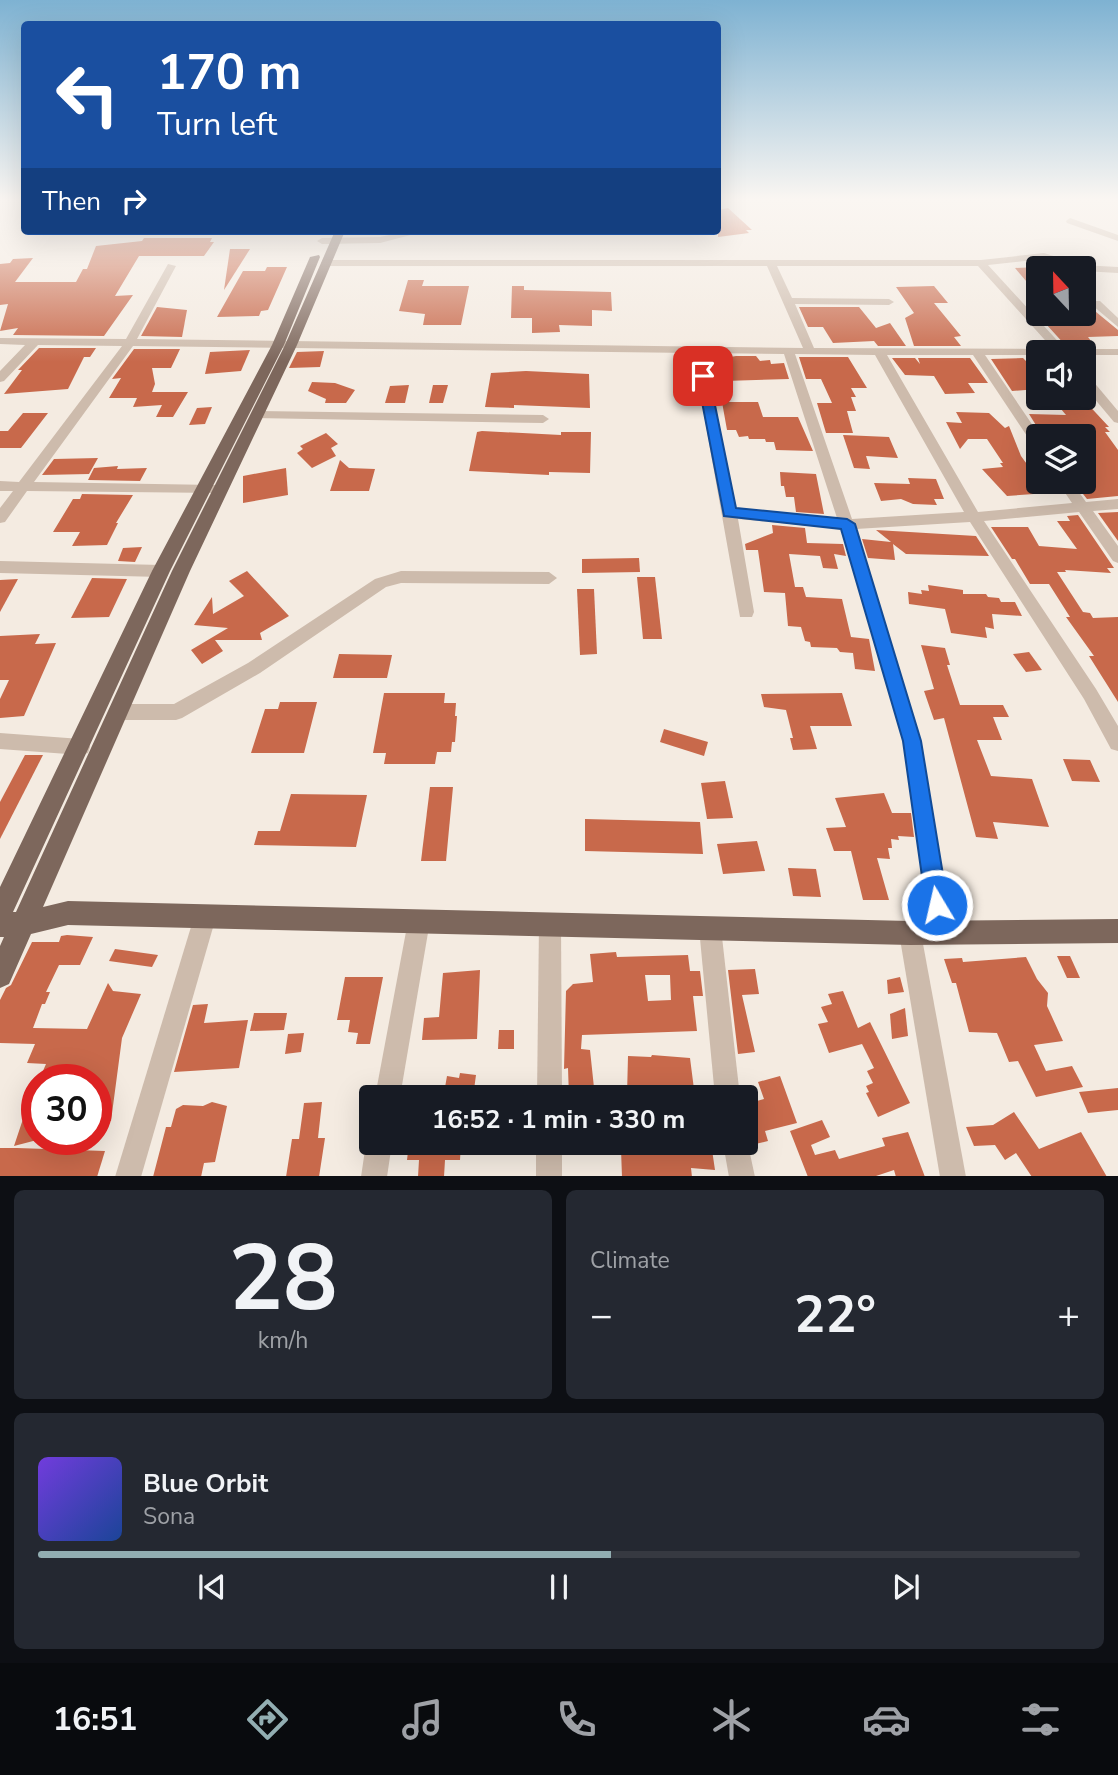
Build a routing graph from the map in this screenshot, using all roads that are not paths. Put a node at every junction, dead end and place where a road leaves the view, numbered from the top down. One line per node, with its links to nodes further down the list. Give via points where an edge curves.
1 (324, 253): 18 (main road)
2 (328, 253): 4 (main road)
3 (1026, 259): 6 (street)
4 (326, 263): 5 (street); 18 (main road)
5 (771, 263): 6 (street); 10 (street)
6 (981, 263): 14 (street)
7 (171, 266): 17 (street)
8 (1096, 269): 9 (street)
9 (1118, 270)
10 (788, 301): 11 (street); 21 (street)
11 (889, 302)
12 (1096, 303): 13 (street)
13 (1118, 324)
14 (1052, 340)
15 (0, 341): 16 (street)
16 (35, 341): 17 (street); 27 (street)
17 (131, 341): 18 (street); 34 (street)
18 (285, 345): 19 (street); 29 (main road); 35 (main road)
19 (698, 349): 20 (street); 40 (street)
20 (789, 350): 21 (street); 43 (street)
21 (810, 351): 24 (street)
22 (976, 351): 23 (street); 24 (street); 32 (street)
23 (1026, 351)
24 (879, 352): 41 (street)
25 (1096, 352): 26 (street)
26 (1118, 352)
27 (0, 378)
28 (1096, 393): 31 (street)
29 (258, 415): 30 (street); 36 (main road)
30 (543, 419)
31 (1118, 419)
32 (1026, 424)
33 (0, 486): 34 (street)
34 (26, 486): 35 (street); 42 (street)
35 (203, 490): 36 (street); 46 (main road)
36 (222, 490): 49 (main road)
37 (1073, 494): 39 (street)
38 (1118, 504): 39 (street)
39 (1082, 507): 41 (street); 44 (street)
40 (730, 513): 43 (street); 48 (street)
41 (974, 517): 43 (street); 51 (street)
42 (0, 518)
43 (847, 524): 59 (street, via 912,741)
44 (1118, 557)
45 (0, 567): 46 (street)
46 (161, 571): 52 (main road)
47 (549, 578): 49 (street, via 401,577 381,583 254,668 176,712)
48 (746, 611)
49 (117, 712): 53 (main road)
50 (0, 741): 52 (street)
51 (1118, 743)
52 (80, 747): 53 (main road)
53 (10, 912): 54 (main road); 61 (main road)
54 (205, 916): 55 (main road); 68 (street)
55 (419, 921): 56 (main road); 62 (street)
56 (551, 925): 57 (main road); 63 (street)
57 (710, 928): 60 (main road); 64 (street)
58 (1118, 931): 59 (main road)
59 (941, 932): 60 (main road)
60 (911, 933): 72 (street)
61 (0, 975)
62 (389, 1085)
63 (549, 1085)
64 (727, 1085)
65 (377, 1155): 69 (street)
66 (549, 1155): 70 (street)
67 (738, 1155): 71 (street)
68 (128, 1176)
69 (374, 1176)
70 (549, 1176)
71 (742, 1176)
72 (953, 1176)

